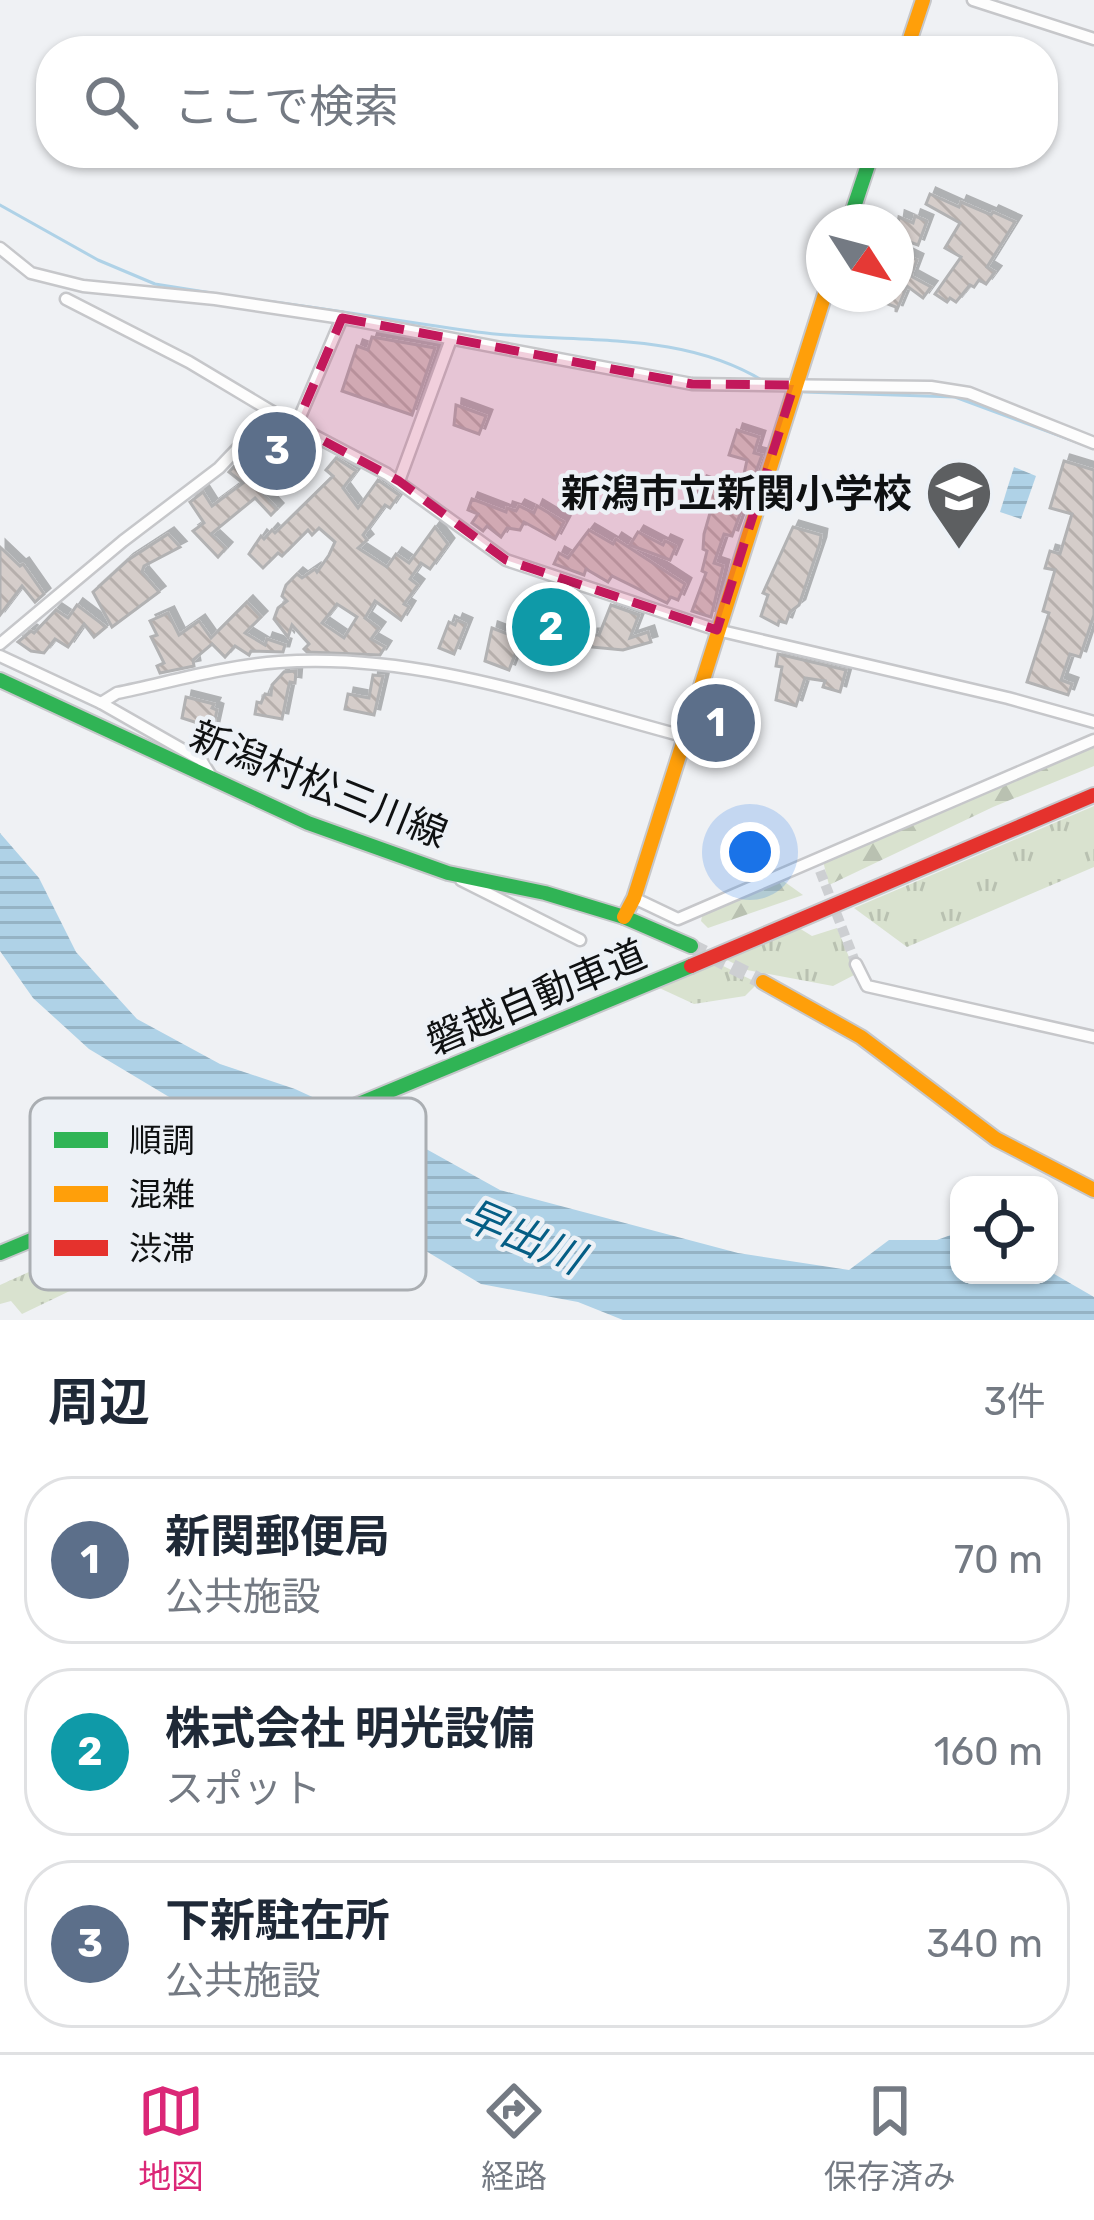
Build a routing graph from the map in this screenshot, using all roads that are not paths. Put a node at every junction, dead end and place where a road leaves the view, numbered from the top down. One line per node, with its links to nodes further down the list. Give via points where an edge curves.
1 (923, 0): 3 (main road)
2 (973, 0): 4 (street)
3 (911, 36)
4 (1094, 39)
5 (867, 168): 6 (main road)
6 (855, 204)
7 (0, 248): 10 (street, via 31,273 82,286)
8 (66, 299): 13 (street)
9 (819, 312): 12 (main road)
10 (342, 317): 11 (street); 14 (street)
11 (451, 339): 12 (street, via 692,384); 16 (street)
12 (794, 385): 15 (street, via 968,394); 17 (main road)
13 (272, 412): 14 (street); 18 (street, via 219,468)
14 (296, 426): 16 (street)
15 (1094, 443)
16 (399, 481): 17 (street, via 506,560)
17 (717, 630): 22 (street); 23 (main road)
18 (0, 644)
19 (0, 656): 21 (street)
20 (0, 680): 25 (main road, 新潟村松三川線)
21 (100, 703): 23 (street, via 278,662 362,662 436,670); 25 (street, via 201,760)
22 (1094, 722)
23 (682, 736): 28 (main road)
24 (1094, 740): 28 (street, via 678,920)
25 (212, 779): 27 (main road, 新潟村松三川線)
26 (1094, 795): 35 (main road, 磐越自動車道)
27 (448, 873): 29 (main road, 新潟村松三川線); 30 (street)
28 (634, 898): 29 (main road)
29 (624, 917): 31 (main road, 新潟村松三川線)
30 (580, 940)
31 (691, 946)
32 (856, 964): 34 (street, via 867,986)
33 (763, 982): 36 (main road, via 861,1037 996,1139)
34 (1094, 1037)
35 (375, 1098)
36 (1094, 1190)
37 (30, 1240): 38 (main road, 磐越自動車道)
38 (0, 1253)

